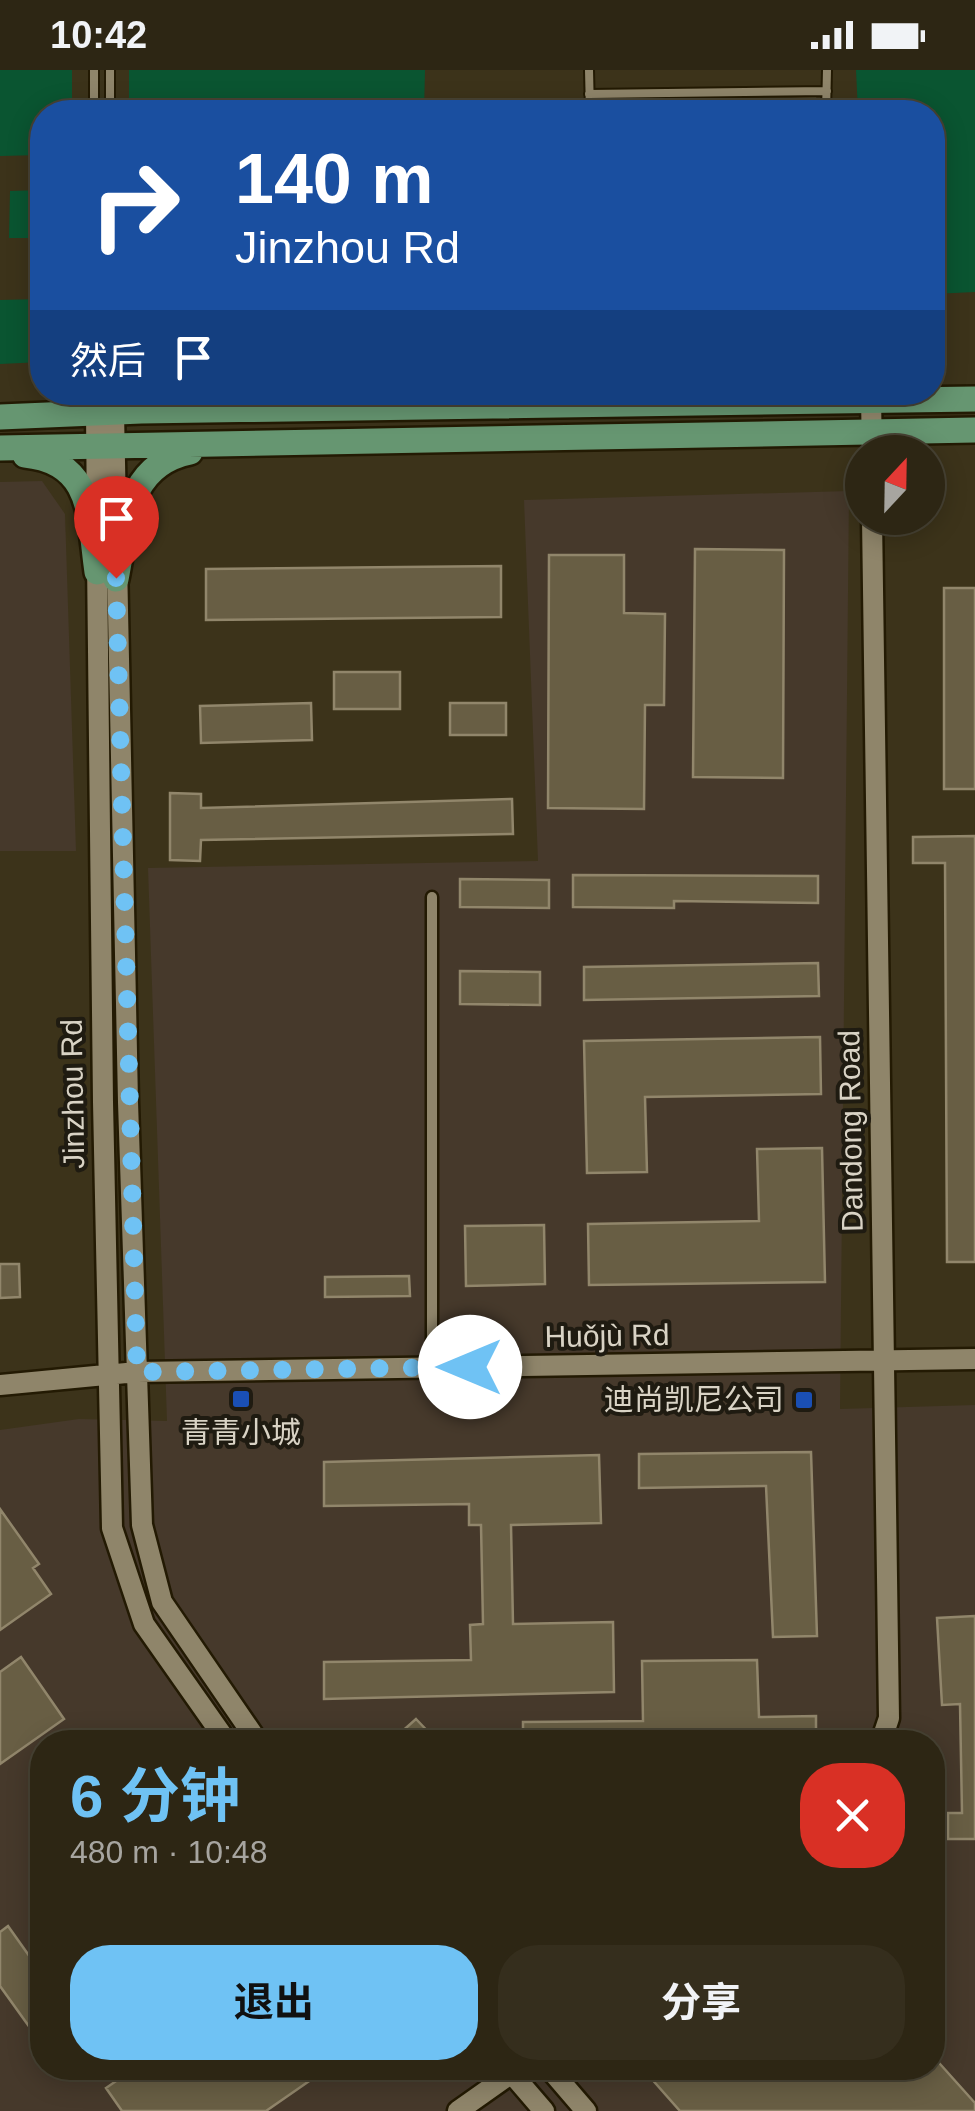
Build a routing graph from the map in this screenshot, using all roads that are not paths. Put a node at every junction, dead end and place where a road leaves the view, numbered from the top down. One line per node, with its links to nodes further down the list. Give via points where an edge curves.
1 (94, 70): 7 (lane)
2 (110, 70): 8 (lane)
3 (589, 70): 6 (lane)
4 (827, 70): 5 (lane)
5 (826, 91): 6 (lane); 10 (lane)
6 (589, 94): 9 (lane)
7 (94, 100)
8 (110, 100)
9 (589, 100)
10 (826, 100)
11 (945, 399): 12 (main road)
12 (975, 399)
13 (40, 405): 19 (main road)
14 (105, 405): 18 (main road); 19 (main road); 25 (main road, Jinzhou Rd)
15 (189, 405): 18 (main road)
16 (439, 405): 18 (main road)
17 (871, 405): 21 (main road)
18 (231, 411)
19 (0, 416)
20 (975, 430): 22 (main road)
21 (871, 435)
22 (932, 435)
23 (845, 442): 24 (main road)
24 (231, 444): 25 (main road); 28 (main road, via 164,458 143,478)
25 (105, 446): 26 (main road); 28 (main road, Jinzhou Rd)
26 (0, 450): 28 (main road, via 38,456 70,471)
27 (872, 535): 31 (main road, Dandong Road)
28 (107, 575): 33 (main road, Jinzhou Rd); 34 (main road, Jinzhou Rd)
29 (432, 897): 32 (street)
30 (975, 1360): 31 (main road, Huǒjù Rd)
31 (884, 1362): 32 (main road, Huǒjù Rd); 38 (main road, Dandong Road)
32 (432, 1366): 33 (main road, Huǒjù Rd)
33 (137, 1372): 34 (main road, Huǒjù Rd); 37 (main road, Jinzhou Rd, via 142,1525 162,1602)
34 (108, 1374): 35 (main road, Huǒjù Rd); 36 (main road, Jinzhou Rd, via 112,1528 144,1624)
35 (0, 1385)
36 (219, 1730)
37 (250, 1730)
38 (885, 1730)
39 (498, 2080): 42 (main road)
40 (520, 2080): 43 (main road)
41 (559, 2080): 44 (main road)
42 (458, 2111)
43 (544, 2111)
44 (586, 2111)

